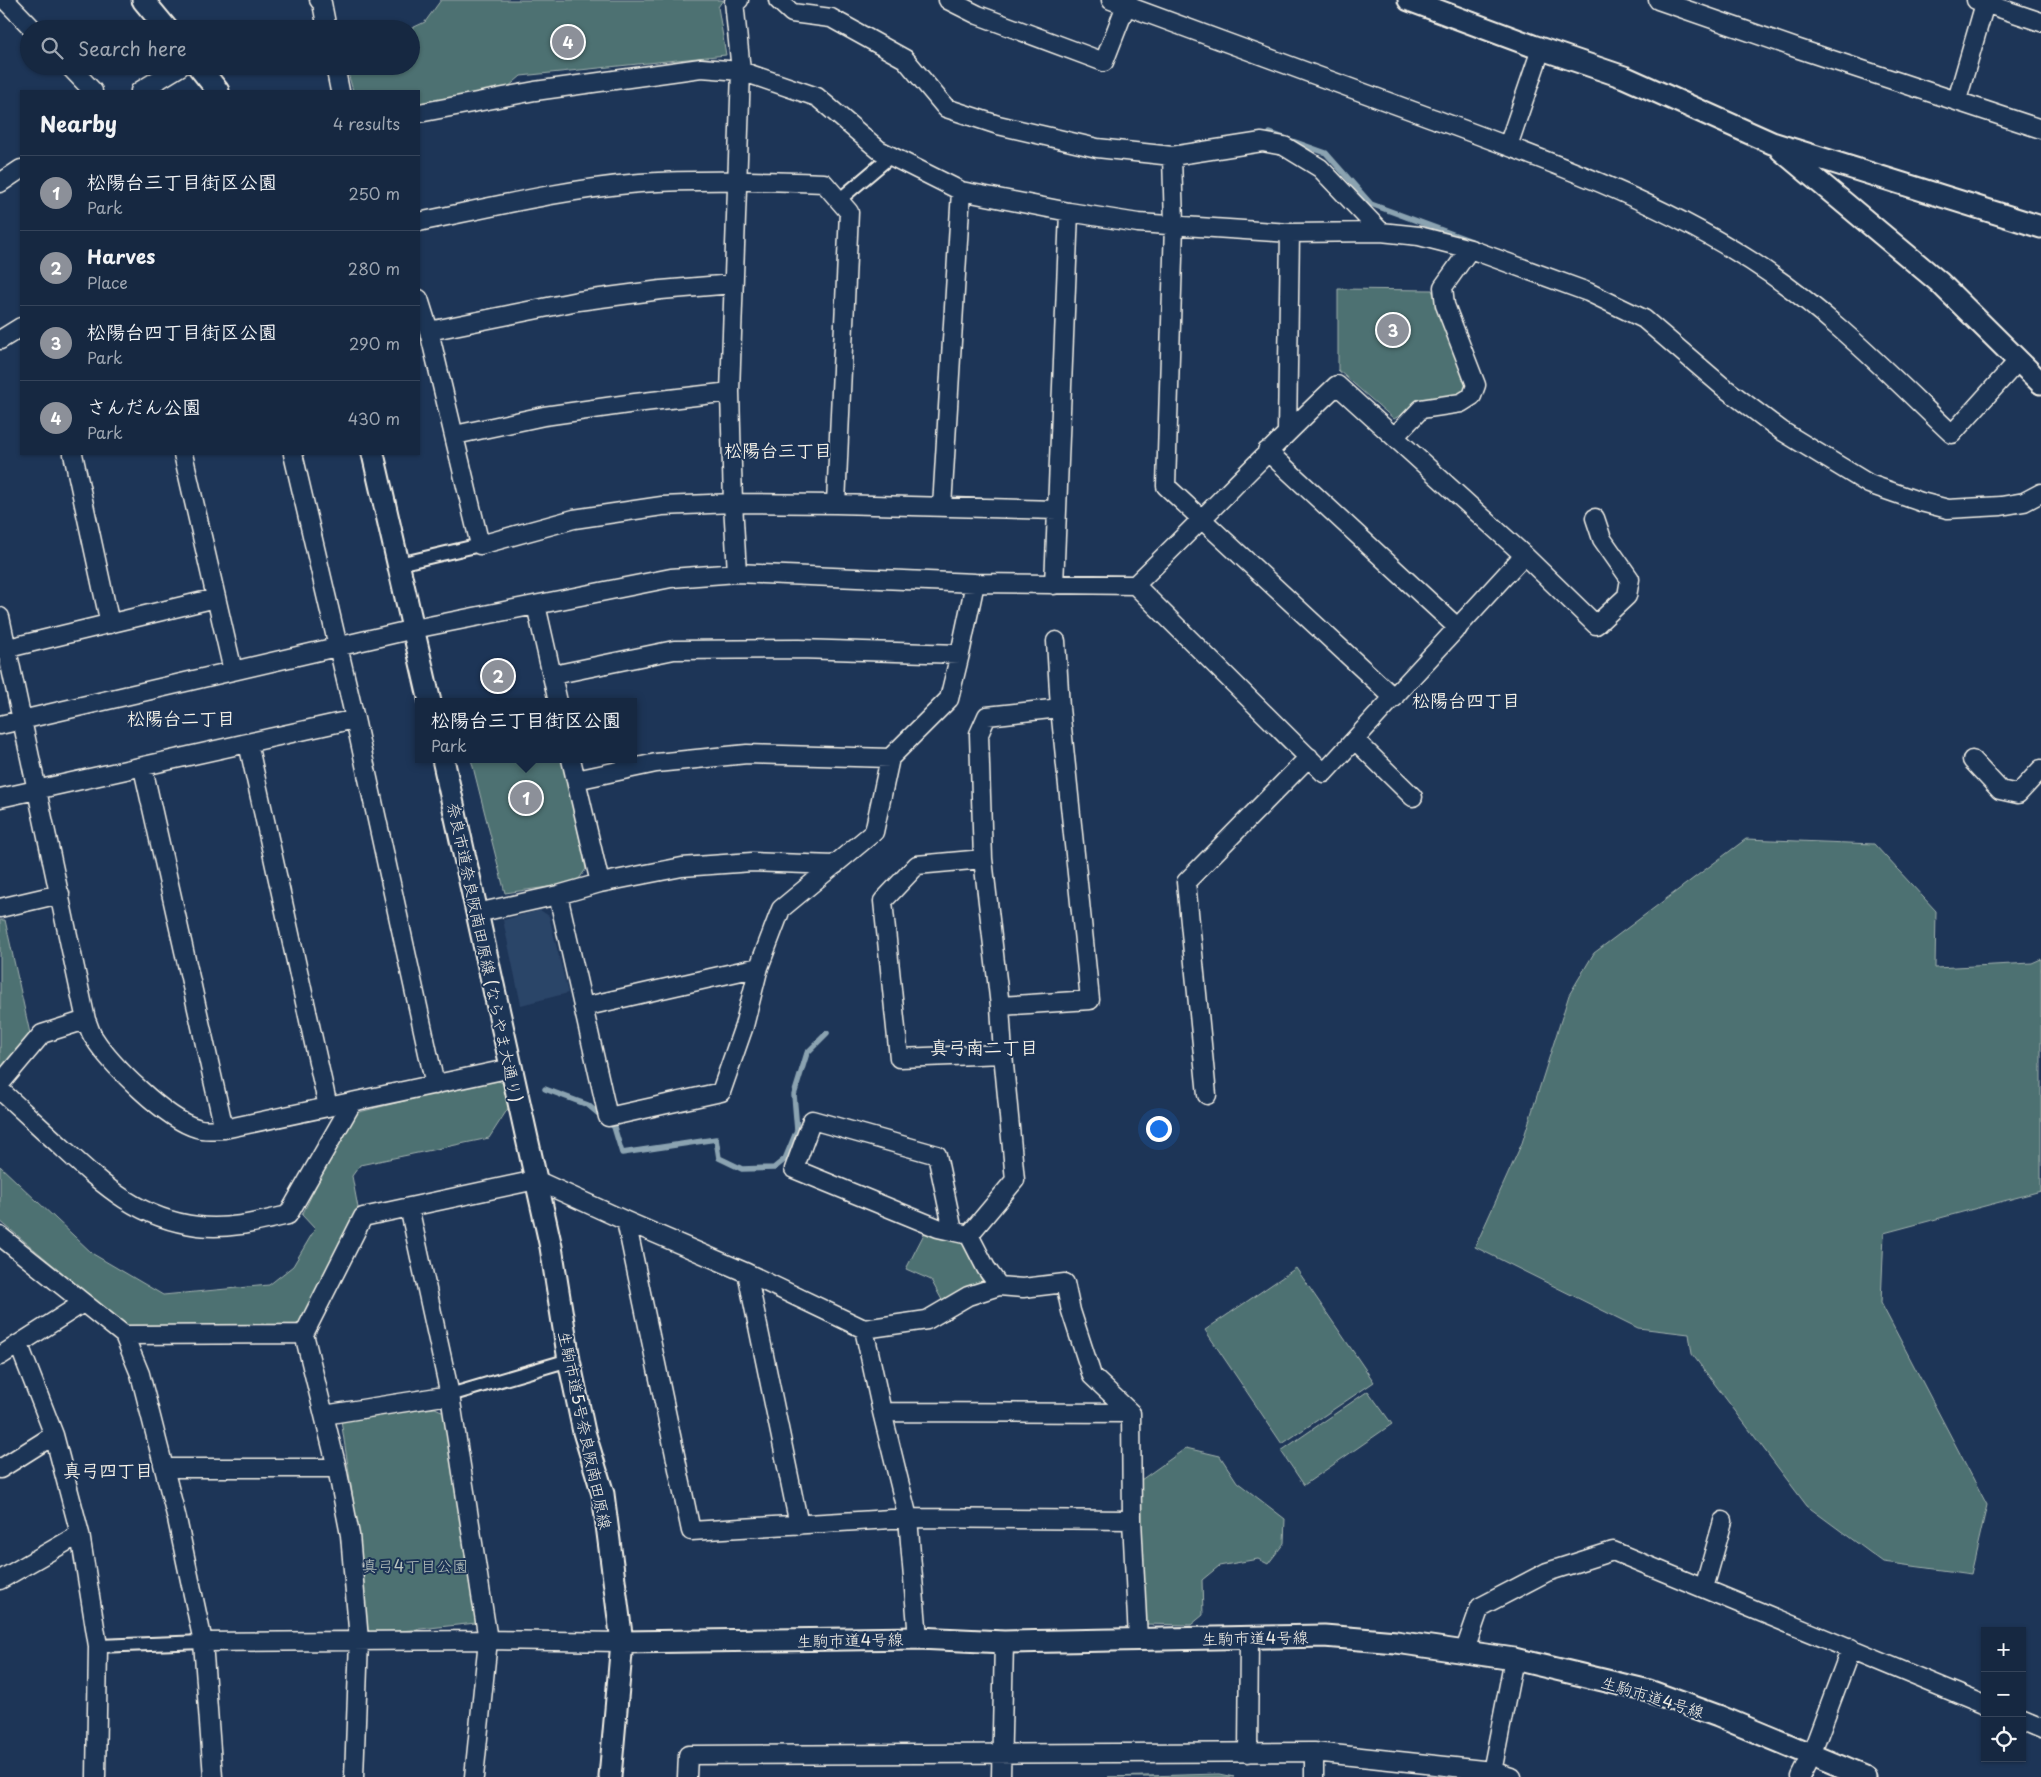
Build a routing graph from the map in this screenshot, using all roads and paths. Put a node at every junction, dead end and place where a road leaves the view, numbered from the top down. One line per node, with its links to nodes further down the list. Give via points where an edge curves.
1 (5, 0): 11 (street)
2 (143, 0): 12 (street)
3 (739, 0): 16 (street, via 734,1)
4 (778, 0): 31 (street, via 792,13 831,18 905,59 946,108 998,125 1097,148)
5 (948, 0): 10 (street, via 978,15 1104,62)
6 (1408, 0): 15 (street)
7 (1658, 0): 25 (street)
8 (323, 1): 13 (street)
9 (1982, 1): 14 (street); 25 (street)
10 (1122, 2): 29 (street)
11 (24, 20)
12 (160, 20)
13 (326, 20)
14 (2041, 22)
15 (1541, 49): 28 (street, via 1624,77); 29 (street)
16 (741, 71): 26 (street, via 701,68 535,91); 30 (street, via 817,97); 34 (street)
17 (78, 75): 21 (street)
18 (166, 75): 22 (street)
19 (205, 75): 23 (street)
20 (337, 75): 24 (street)
21 (92, 90)
22 (142, 90)
23 (217, 90)
24 (340, 90)
25 (1957, 100): 27 (street)
26 (420, 113)
27 (2041, 129)
28 (1772, 143): 40 (street); 49 (street, via 1939,282)
29 (1508, 146): 49 (street, via 1685,221 1752,261 1804,298 1854,341 1952,434)
30 (890, 156): 35 (street); 36 (street)
31 (1172, 156): 39 (street); 41 (street, via 1262,142 1284,146 1320,168)
32 (20, 170): 33 (street)
33 (1, 180)
34 (737, 180): 36 (street, via 824,182); 38 (street, via 640,183 564,192); 44 (street)
35 (960, 191): 37 (street); 63 (street)
36 (839, 200): 62 (street, via 849,212)
37 (1068, 212): 39 (street); 64 (street)
38 (420, 222)
39 (1174, 226): 42 (street); 66 (street, via 1166,486)
40 (2041, 227)
41 (1381, 232): 42 (street); 43 (street, via 1419,236)
42 (1290, 233): 52 (street)
43 (1470, 249): 54 (street, via 1444,287 1444,305 1476,385 1472,396 1461,403 1421,409); 60 (street, via 1588,292 1644,318 1722,386 1782,431 1869,484 1948,509 2001,506 2024,502)
44 (733, 284): 47 (street, via 578,301); 51 (street)
45 (420, 302): 47 (street)
46 (20, 328): 48 (street)
47 (429, 330): 53 (street)
48 (0, 340)
49 (2018, 361): 50 (street)
50 (2041, 383)
51 (730, 392): 53 (street, via 544,416); 61 (street)
52 (1287, 432): 54 (street, via 1337,385); 55 (street)
53 (455, 435): 67 (street)
54 (1396, 436): 68 (street)
55 (1267, 451): 66 (street); 78 (street)
56 (73, 455): 77 (street)
57 (182, 455): 74 (street)
58 (293, 455): 81 (street)
59 (373, 455): 69 (street)
60 (2041, 493)
61 (733, 503): 62 (street); 67 (street, via 662,506 574,519); 70 (street)
62 (836, 504): 63 (street)
63 (942, 507): 64 (street)
64 (1057, 510): 72 (street)
65 (1594, 518): 68 (street, via 1602,539 1630,579 1627,596 1596,625)
66 (1202, 519): 73 (street); 88 (street)
67 (480, 544): 69 (street)
68 (1524, 555): 78 (street)
69 (399, 564): 79 (street)
70 (737, 573): 71 (street); 75 (street, via 671,578)
71 (975, 583): 72 (street); 83 (street)
72 (1054, 585): 73 (street)
73 (1134, 585): 95 (street)
74 (216, 598): 77 (street); 84 (street)
75 (536, 605): 79 (street); 85 (street)
76 (0, 617): 82 (street)
77 (110, 624): 82 (street)
78 (1458, 628): 88 (street)
79 (414, 629): 81 (street); 86 (street)
80 (1056, 642): 89 (street)
81 (339, 648): 84 (street); 91 (street)
82 (4, 649): 90 (street)
83 (960, 654): 85 (street, via 799,649 674,650); 96 (street, via 949,699)
84 (233, 671): 90 (street)
85 (553, 675): 87 (street)
86 (429, 698)
87 (557, 698)
88 (1394, 698): 93 (street)
89 (1060, 708): 106 (street, via 987,716 979,734); 114 (street, via 1090,1000)
90 (22, 719): 92 (street); 103 (street)
91 (355, 719): 94 (street); 120 (street)
92 (0, 725)
93 (1355, 740): 95 (street, via 1324,773); 104 (street)
94 (248, 743): 100 (street); 124 (street)
95 (1308, 757): 122 (street, via 1186,882)
96 (890, 758): 102 (street, via 747,754 656,763); 107 (street, via 874,832)
97 (1972, 760): 101 (street, via 2000,790 2018,794)
98 (444, 763): 112 (street, 奈良市道奈良阪南田原線 (ならやま大通り))
99 (572, 763): 102 (street)
100 (142, 768): 103 (street); 125 (street)
101 (2041, 769)
102 (576, 780): 108 (street)
103 (37, 789): 105 (street); 109 (street)
104 (1413, 797)
105 (0, 798)
106 (984, 859): 114 (street); 117 (street, via 917,864 883,901 899,1058)
107 (835, 865): 108 (street, via 752,862 682,867); 113 (street, via 780,909)
108 (600, 883): 110 (street)
109 (60, 894): 111 (street); 116 (street)
110 (558, 895): 112 (street); 115 (street)
111 (0, 908)
112 (477, 913): 118 (street, 奈良市道奈良阪南田原線 (ならやま大通り))
113 (759, 967): 115 (street); 115 (street, via 744,1026 721,1092 608,1117)
114 (1000, 1006): 117 (street)
115 (583, 1007)
116 (86, 1020): 119 (street, via 42,1034); 125 (street, via 93,1037 108,1056 173,1116 198,1129)
117 (1003, 1054): 130 (street, via 1015,1180)
118 (512, 1068): 120 (street); 126 (street, 奈良市道奈良阪南田原線 (ならやま大通り))
119 (0, 1084)
120 (435, 1085): 123 (street)
121 (0, 1090): 123 (street, via 124,1200 145,1212 198,1226 240,1226 288,1216)
122 (1206, 1095)
123 (352, 1103): 124 (street)
124 (328, 1108): 125 (street)
125 (224, 1129)
126 (528, 1145): 127 (street, 生駒市道5号奈良阪南田原線)
127 (536, 1180): 128 (street); 129 (street); 140 (street, 生駒市道5号奈良阪南田原線, via 551,1247)
128 (409, 1207): 136 (street, via 362,1217); 141 (street)
129 (626, 1221): 132 (street); 152 (street, via 691,1530)
130 (961, 1233): 130 (street, via 937,1155 812,1120 794,1169 938,1228); 133 (street)
131 (0, 1236): 134 (street)
132 (747, 1273): 135 (street); 152 (street)
133 (999, 1286): 135 (street, via 968,1296 927,1320); 143 (street, via 1023,1288 1064,1283 1092,1376)
134 (83, 1303): 137 (street); 138 (street)
135 (864, 1329): 142 (street)
136 (304, 1334): 137 (street); 144 (street)
137 (124, 1335): 146 (street, via 140,1374)
138 (19, 1345): 139 (street); 145 (street)
139 (0, 1356)
140 (569, 1360): 141 (street); 162 (street, 生駒市道5号奈良阪南田原線, via 584,1432 603,1494)
141 (450, 1395): 144 (street); 160 (street)
142 (882, 1412): 143 (street); 149 (street)
143 (1131, 1413): 150 (street)
144 (324, 1415): 147 (street)
145 (54, 1435): 148 (street); 153 (street)
146 (164, 1468): 147 (street); 161 (street)
147 (337, 1468): 159 (street, via 350,1535)
148 (0, 1469)
149 (908, 1518): 150 (street); 152 (street); 156 (street)
150 (1132, 1520): 158 (street)
151 (1723, 1521): 155 (street)
152 (799, 1525)
153 (80, 1534): 154 (street); 164 (street)
154 (0, 1580)
155 (1704, 1588): 165 (street); 166 (street, via 1612,1551 1547,1572 1480,1607)
156 (918, 1638): 162 (street, 生駒市道4号線); 163 (street, 生駒市道4号線)
157 (1249, 1638): 158 (street, 生駒市道4号線); 166 (street, 生駒市道4号線, via 1324,1636 1396,1642); 173 (street)
158 (1138, 1639): 163 (street, 生駒市道4号線)
159 (359, 1640): 160 (street); 161 (street); 178 (street)
160 (488, 1640): 162 (street); 179 (street)
161 (203, 1642): 164 (street); 177 (street)
162 (622, 1642): 180 (street, 生駒市道5号奈良阪南田原線)
163 (1004, 1642): 172 (street)
164 (98, 1646): 176 (street)
165 (1852, 1648): 168 (street); 174 (street)
166 (1464, 1653): 167 (street, 生駒市道4号線)
167 (1514, 1659): 174 (street, 生駒市道4号線, via 1649,1691); 175 (street)
168 (1981, 1703)
169 (2026, 1723): 170 (street)
170 (2041, 1729)
171 (1314, 1752): 173 (street); 175 (street); 183 (street)
172 (1002, 1753): 173 (street); 181 (street, via 688,1755); 182 (street)
173 (1248, 1753)
174 (1811, 1755): 185 (street); 186 (street, 生駒市道4号線)
175 (1491, 1774): 184 (street)
176 (96, 1777)
177 (213, 1777)
178 (354, 1777)
179 (474, 1777)
180 (610, 1777)
181 (687, 1777)
182 (1001, 1777)
183 (1314, 1777)
184 (1511, 1777)
185 (1800, 1777)
186 (1866, 1777)

